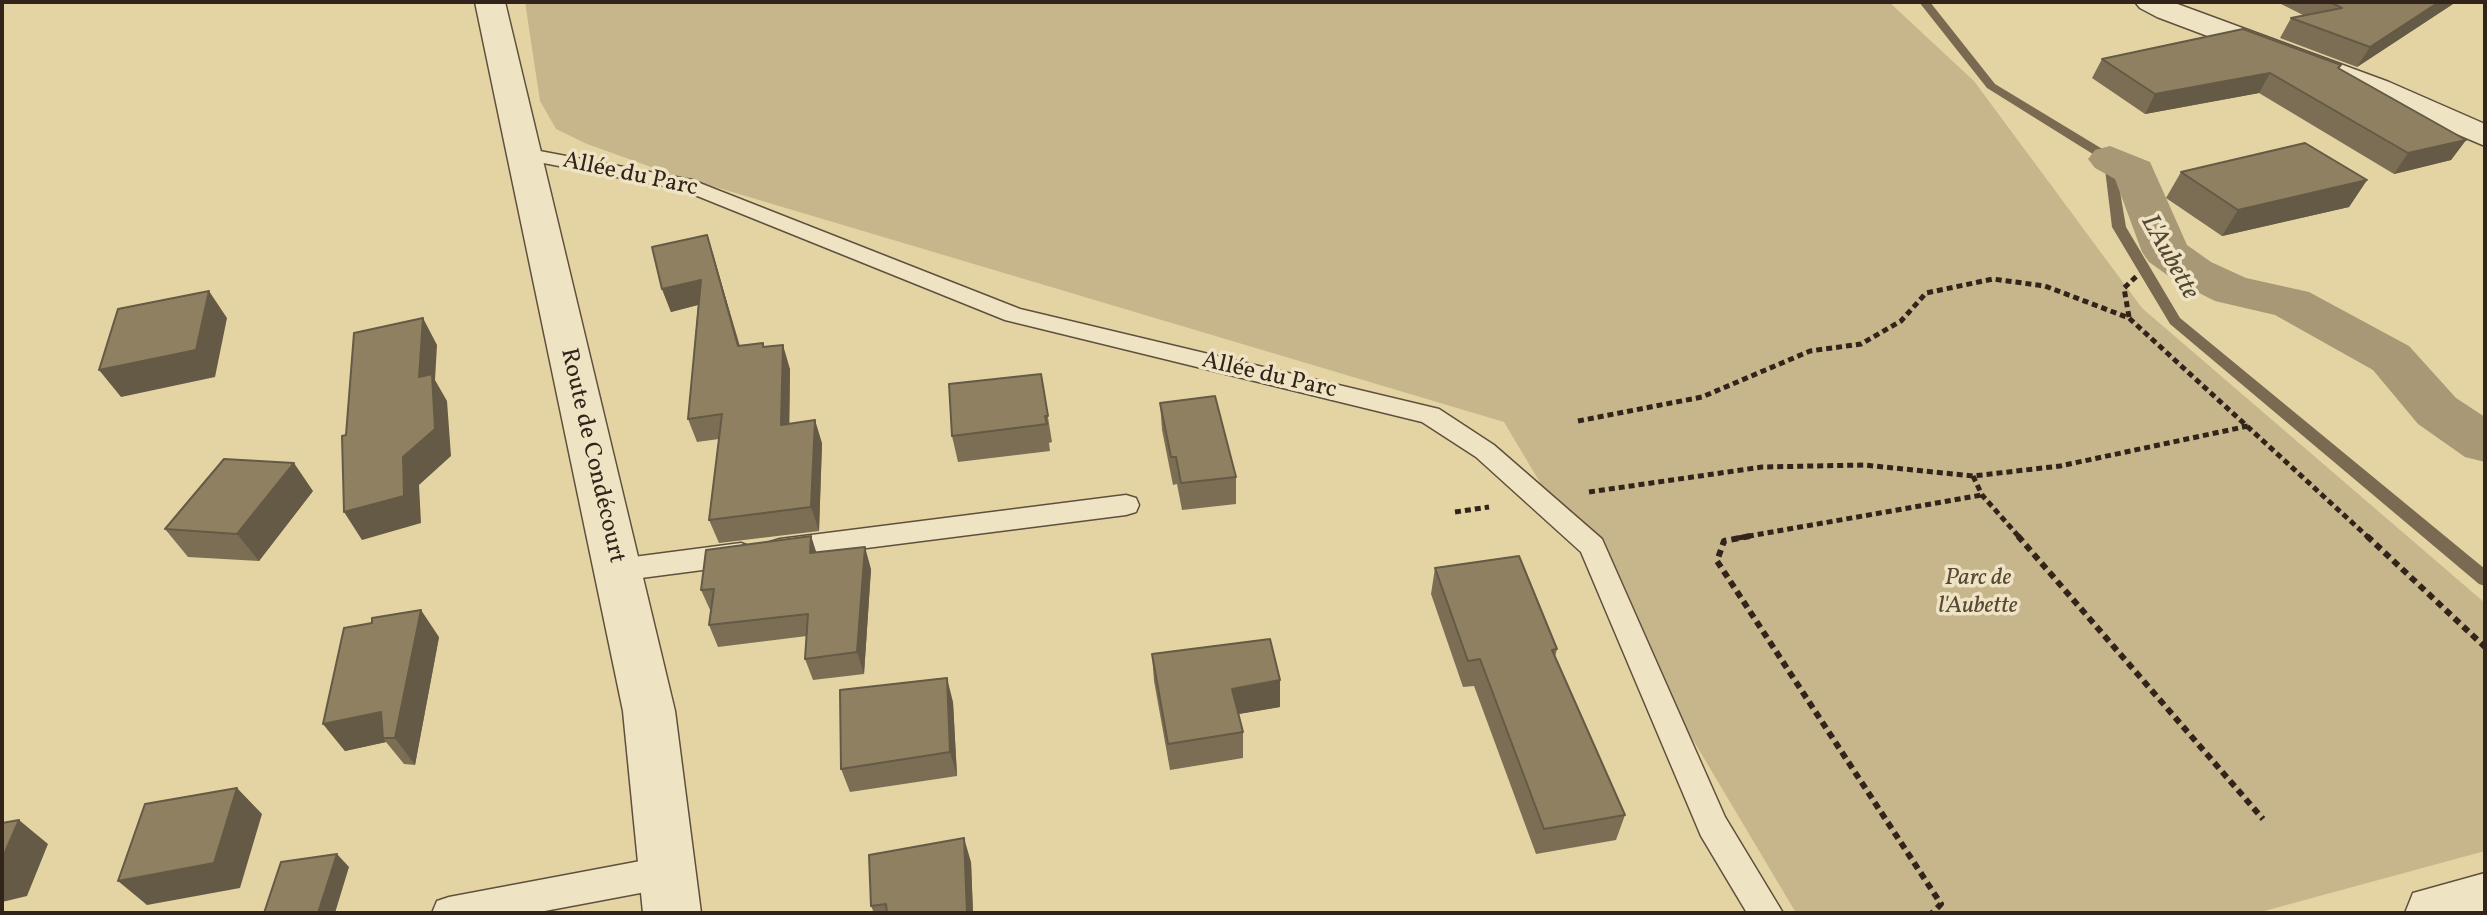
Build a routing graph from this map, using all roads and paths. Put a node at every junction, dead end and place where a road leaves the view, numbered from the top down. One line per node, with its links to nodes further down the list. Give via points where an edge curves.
1 (490, 2): 4 (street, Route de Condécourt)
2 (2150, 2): 3 (street)
3 (2485, 136)
4 (524, 154): 11 (lane, Allée du Parc, via 685,184 1013,315 1430,415 1485,451); 14 (street, Route de Condécourt)
5 (2139, 274): 6 (path, via 2124,288)
6 (2129, 318): 7 (path, via 2045,286 1993,279 1957,284 1926,293 1901,321 1861,344 1810,351 1702,397); 8 (path)
7 (1578, 421)
8 (2249, 426): 9 (path, via 2060,466); 15 (path)
9 (1973, 476): 10 (path); 11 (path, via 1864,465 1762,467)
10 (1982, 495): 16 (path); 21 (path, via 1724,541 1717,561 1941,904)
11 (1540, 500): 13 (path); 20 (lane, Allée du Parc, via 1592,546 1713,826)
12 (1126, 505): 14 (lane)
13 (1455, 512)
14 (618, 570): 17 (street, Route de Condécourt, via 649,711)
15 (2485, 647)
16 (2263, 819)
17 (670, 892): 19 (lane)
18 (2485, 900): 22 (street)
19 (449, 913)
20 (1766, 913)
21 (1932, 913)
22 (2434, 913)

